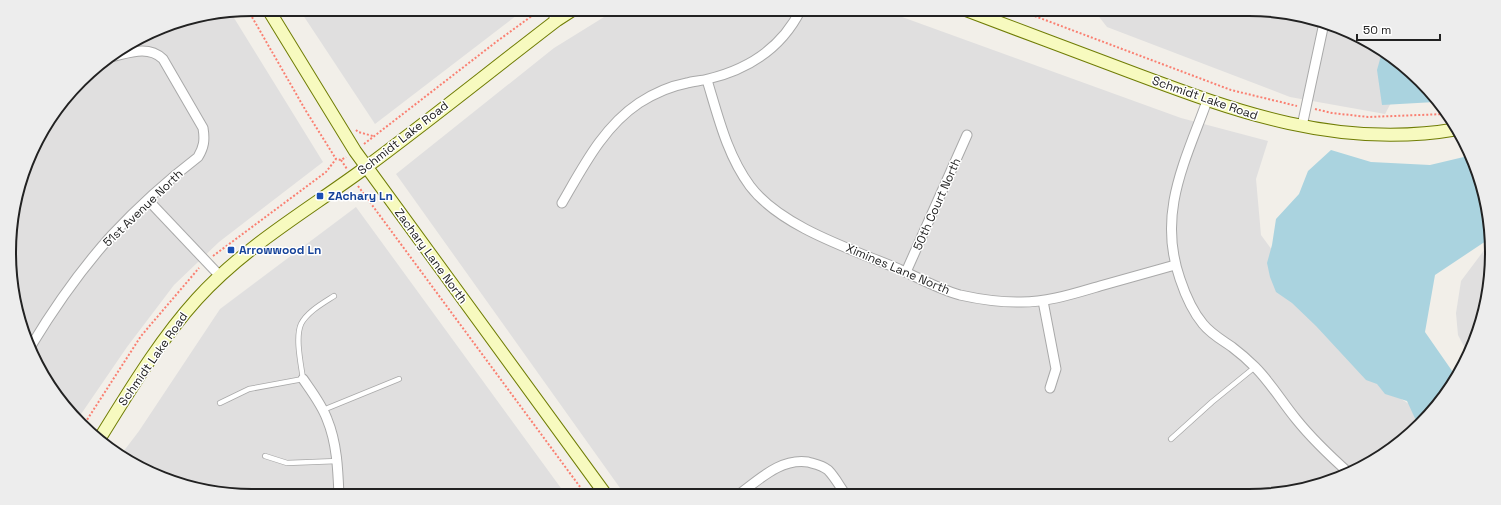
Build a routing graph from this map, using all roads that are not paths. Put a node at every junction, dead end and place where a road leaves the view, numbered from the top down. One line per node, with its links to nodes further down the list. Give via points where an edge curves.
1 (272, 16): 14 (street, Zachary Lane North)
2 (554, 16): 6 (street)
3 (563, 16): 6 (street, Schmidt Lake Road)
4 (798, 16): 9 (street, via 768,53 748,65)
5 (982, 16): 10 (street, Schmidt Lake Road)
6 (557, 20): 14 (street, Schmidt Lake Road)
7 (1323, 28): 11 (street)
8 (124, 54): 15 (street, 51st Avenue North, via 137,51 157,53 168,66 203,128 205,138 198,157)
9 (707, 80): 16 (street, via 686,83 664,91 640,103 622,117 590,155); 18 (street, Ximines Lane North, via 737,167 767,204 806,230)
10 (1208, 101): 11 (street, Schmidt Lake Road, via 1264,118); 17 (street, via 1174,195 1171,219)
11 (1302, 126): 12 (street, Schmidt Lake Road, via 1354,134 1400,135)
12 (1450, 130)
13 (967, 135): 18 (street, 50th Court North)
14 (366, 167): 19 (street, Schmidt Lake Road, via 275,232); 35 (street, Zachary Lane North)
15 (148, 200): 19 (street); 22 (street, 51st Avenue North, via 112,235)
16 (562, 203)
17 (1175, 265): 21 (street, Ximines Lane North); 23 (street, via 1191,306 1204,325)
18 (906, 272): 21 (street, Ximines Lane North, via 931,285 987,300)
19 (220, 276): 29 (street, Schmidt Lake Road, via 168,333)
20 (334, 296): 24 (lane, via 316,308 301,324 298,336)
21 (1042, 301): 26 (street, via 1056,369)
22 (33, 339)
23 (1255, 367): 30 (lane); 33 (street, via 1310,436)
24 (303, 379): 27 (lane, via 248,389); 28 (street)
25 (398, 379): 28 (lane)
26 (1050, 388)
27 (220, 403)
28 (323, 410): 32 (street)
29 (102, 434)
30 (1171, 439)
31 (265, 456): 32 (lane, via 287,463)
32 (338, 461): 34 (street)
33 (1344, 469)
34 (339, 489)
35 (602, 489)
36 (746, 489): 37 (street, via 775,468 801,461 823,467)
37 (842, 489)

